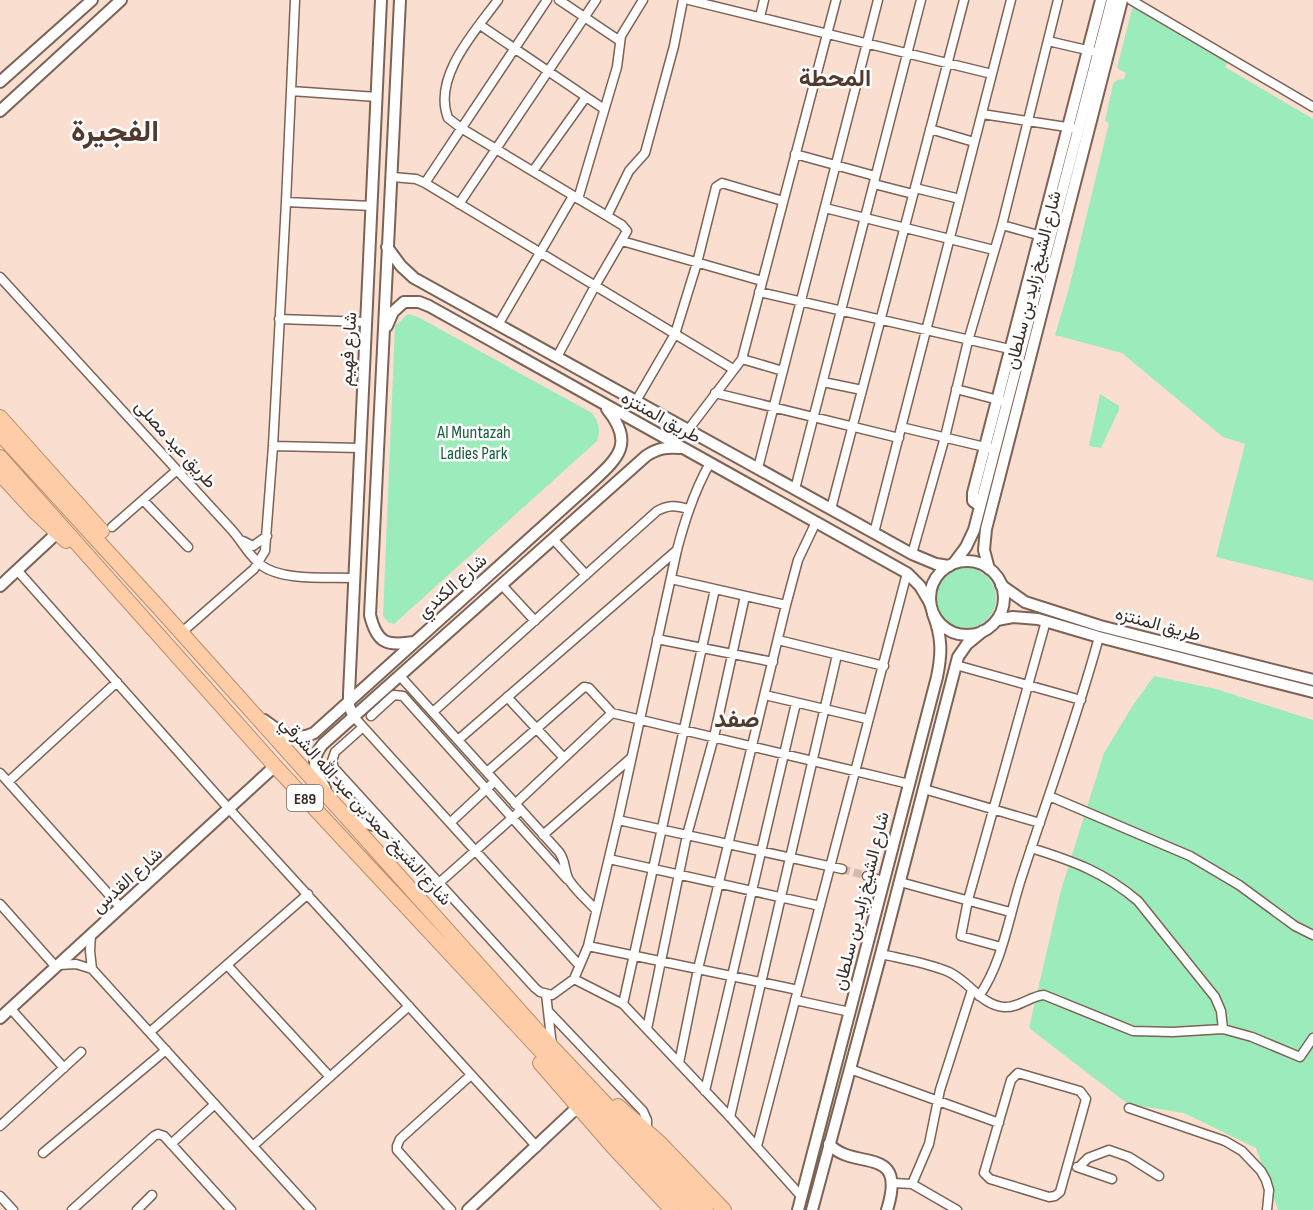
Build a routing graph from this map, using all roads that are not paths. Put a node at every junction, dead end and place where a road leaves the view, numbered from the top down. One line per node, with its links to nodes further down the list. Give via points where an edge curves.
1 (92, 0): 26 (street)
2 (121, 0): 35 (street)
3 (295, 0): 41 (street)
4 (381, 0): 42 (street, شارع فهيم)
5 (400, 0): 49 (street, شارع فهيم)
6 (498, 0): 27 (street)
7 (548, 0): 32 (street)
8 (559, 0): 24 (street)
9 (596, 0): 24 (street)
10 (643, 0): 29 (street)
11 (683, 0): 70 (street, via 645,153 629,171)
12 (689, 0): 25 (street)
13 (764, 0): 25 (street)
14 (836, 0): 28 (street)
15 (878, 0): 31 (street)
16 (921, 0): 34 (street)
17 (964, 0): 37 (street)
18 (1011, 0): 39 (street)
19 (1058, 0): 30 (street)
20 (1101, 0): 33 (street)
21 (1112, 0): 33 (street, شارع الشيخ زايد بن سلطان)
22 (1122, 0): 145 (street, شارع الشيخ زايد بن سلطان, via 986,530 984,550)
23 (1131, 0): 44 (street)
24 (585, 17): 29 (street); 38 (street)
25 (760, 17): 28 (street)
26 (69, 22): 35 (street, via 49,48 51,55); 36 (street)
27 (480, 25): 32 (street); 51 (street, via 457,57 446,87 447,114)
28 (827, 34): 31 (street); 56 (street)
29 (620, 41): 46 (street)
30 (1048, 41): 33 (street); 50 (street)
31 (867, 43): 34 (street); 57 (street)
32 (515, 49): 38 (street); 51 (street)
33 (1093, 51): 52 (street, شارع الشيخ زايد بن سلطان)
34 (907, 53): 37 (street); 60 (street)
35 (59, 56): 45 (street)
36 (28, 58): 40 (street); 45 (street, via 37,57 40,64)
37 (948, 63): 39 (street); 53 (street)
38 (548, 71): 43 (street); 55 (street)
39 (992, 74): 48 (street)
40 (0, 82)
41 (291, 91): 42 (street); 66 (street)
42 (377, 97): 47 (street, شارع فهيم)
43 (586, 97): 46 (street); 58 (street)
44 (1313, 107)
45 (4, 108)
46 (604, 110): 63 (street)
47 (376, 113): 49 (street, via 385,108); 68 (street, شارع فهيم)
48 (982, 114): 50 (street); 54 (street)
49 (394, 118): 59 (street, شارع فهيم)
50 (1028, 122): 52 (street); 72 (street)
51 (461, 128): 55 (street); 61 (street)
52 (1073, 128): 74 (street, شارع الشيخ زايد بن سلطان)
53 (930, 129): 54 (street); 62 (street)
54 (974, 142): 64 (street)
55 (496, 149): 58 (street); 67 (street)
56 (795, 154): 57 (street); 65 (street)
57 (836, 165): 60 (street); 69 (street)
58 (533, 171): 63 (street)
59 (392, 177): 61 (street); 77 (street, شارع فهيم)
60 (874, 180): 62 (street); 71 (street)
61 (425, 183): 67 (street)
62 (914, 191): 64 (street); 73 (street)
63 (576, 197): 70 (street); 79 (street)
64 (960, 199): 75 (street)
65 (783, 201): 80 (street, via 719,183); 82 (street)
66 (286, 202): 68 (street); 88 (street)
67 (459, 204): 79 (street)
68 (372, 206): 91 (street, شارع فهيم)
69 (825, 208): 71 (street); 85 (street)
70 (607, 216): 76 (street, via 627,228)
71 (865, 218): 73 (street); 87 (street)
72 (1002, 225): 74 (street); 78 (street)
73 (904, 228): 75 (street); 90 (street)
74 (1045, 237): 98 (street, شارع الشيخ زايد بن سلطان)
75 (950, 239): 78 (street); 93 (street)
76 (622, 241): 80 (street); 83 (street)
77 (387, 247): 86 (street, طريق المنتزه, via 414,278); 96 (street, شارع فهيم)
78 (994, 250): 95 (street)
79 (541, 253): 83 (street); 92 (street)
80 (697, 263): 82 (street); 94 (street)
81 (0, 277): 126 (street, طريق عيد مصلى)
82 (762, 281): 84 (street)
83 (595, 286): 94 (street); 99 (street)
84 (759, 292): 85 (street); 100 (street)
85 (801, 302): 87 (street); 102 (street)
86 (462, 304): 89 (street, via 452,311); 92 (street, طريق المنتزه)
87 (841, 312): 90 (street); 103 (street)
88 (279, 319): 91 (street); 119 (street)
89 (452, 319): 96 (street, طريق المنتزه, via 419,302 404,302 393,312); 109 (street, طريق المنتزه)
90 (880, 321): 93 (street); 105 (street)
91 (367, 322): 97 (street, شارع فهيم)
92 (498, 325): 99 (street, طريق المنتزه)
93 (926, 332): 95 (street); 114 (street)
94 (675, 334): 101 (street); 107 (street)
95 (968, 341): 98 (street); 104 (street)
96 (384, 346): 97 (street, via 374,357); 169 (street, شارع فهيم, via 370,615 384,642)
97 (365, 347): 120 (street, شارع فهيم)
98 (1015, 351): 108 (street, شارع الشيخ زايد بن سلطان)
99 (557, 357): 107 (street, طريق المنتزه)
100 (742, 359): 101 (street); 102 (street)
101 (734, 369): 106 (street)
102 (783, 371): 110 (street)
103 (823, 381): 105 (street); 112 (street)
104 (956, 388): 108 (street); 117 (street)
105 (862, 390): 113 (street)
106 (715, 393): 110 (street); 115 (street)
107 (636, 401): 115 (street, طريق المنتزه)
108 (1002, 401): 122 (street, شارع الشيخ زايد بن سلطان)
109 (602, 402): 121 (street, طريق المنتزه); 162 (street, شارع الكندي, via 620,429 622,441 615,461)
110 (774, 407): 112 (street); 125 (street)
111 (0, 417): 158 (highway, via 145,580)
112 (814, 418): 113 (street); 128 (street)
113 (853, 427): 118 (street); 131 (street)
114 (902, 427): 117 (street); 118 (street)
115 (688, 430): 125 (street, طريق المنتزه)
116 (0, 434): 158 (highway, شارع الشيخ حمد بن عبد الله الشرقي / E89)
117 (945, 437): 122 (street); 141 (street)
118 (899, 438): 135 (street)
119 (273, 446): 120 (street); 137 (street)
120 (360, 448): 149 (street, شارع فهيم)
121 (683, 448): 124 (street, طريق المنتزه); 138 (street, شارع الكندي, via 656,449 646,456)
122 (990, 448): 143 (street, شارع الشيخ زايد بن سلطان, via 971,538)
123 (0, 456): 144 (highway, شارع الشيخ حمد بن عبد الله الشرقي / E89)
124 (710, 463): 130 (street); 132 (street, طريق المنتزه)
125 (758, 468): 128 (street, طريق المنتزه)
126 (177, 470): 129 (street); 136 (street, طريق عيد مصلى)
127 (0, 474): 134 (highway)
128 (795, 489): 131 (street, طريق المنتزه)
129 (143, 500): 133 (street); 139 (street)
130 (688, 509): 140 (street); 148 (street, via 666,506 657,511)
131 (831, 509): 135 (street, طريق المنتزه)
132 (816, 522): 147 (street, طريق المنتزه); 156 (street, via 798,560)
133 (112, 527)
134 (57, 533): 144 (highway); 146 (street)
135 (874, 533): 141 (street, طريق المنتزه)
136 (237, 536): 137 (street, via 253,546); 142 (street, طريق عيد مصلى)
137 (267, 536): 142 (street)
138 (553, 540): 148 (street); 151 (street, شارع الكندي)
139 (188, 547)
140 (677, 550): 150 (street); 182 (street)
141 (912, 554): 143 (street, طريق المنتزه, via 936,564)
142 (259, 563): 149 (street, طريق عيد مصلى, via 271,572 293,576); 164 (street)
143 (951, 564): 145 (street, via 973,562); 157 (street, via 932,584)
144 (100, 568): 204 (highway, شارع الشيخ حمد بن عبد الله الشرقي / E89)
145 (989, 569): 152 (street)
146 (17, 570): 153 (street); 178 (street)
147 (907, 573): 157 (street, طريق المنتزه, via 920,586); 175 (street)
148 (586, 575): 160 (street)
149 (353, 578): 184 (street, شارع فهيم)
150 (671, 579): 154 (street); 167 (street)
151 (502, 585): 160 (street); 166 (street, شارع الكندي)
152 (1001, 585): 159 (street, via 1003,606); 177 (street, طريق المنتزه, via 1025,602 1100,626)
153 (0, 586)
154 (715, 589): 155 (street); 170 (street)
155 (745, 596): 156 (street); 171 (street)
156 (786, 605): 168 (street)
157 (931, 608): 163 (street, via 942,626 954,633 969,635); 210 (street, شارع الشيخ زايد بن سلطان, via 939,629 942,655)
158 (160, 609): 164 (highway, شارع الشيخ حمد بن عبد الله الشرقي / E89)
159 (997, 620): 161 (street, طريق المنتزه, via 1022,616); 163 (street)
160 (535, 621): 188 (street)
161 (1046, 621): 165 (street, طريق المنتزه); 179 (street)
162 (432, 626): 166 (street, via 442,629); 169 (street, شارع الكندي)
163 (983, 631): 174 (street, شارع الشيخ زايد بن سلطان, via 962,649)
164 (181, 633): 187 (highway, شارع الشيخ حمد بن عبد الله الشرقي / E89)
165 (1099, 637): 180 (street, طريق المنتزه); 183 (street)
166 (442, 639): 176 (street, شارع الكندي)
167 (657, 639): 170 (street); 192 (street)
168 (778, 640): 172 (street); 173 (street)
169 (414, 642): 184 (street, شارع الكندي)
170 (701, 648): 171 (street); 196 (street)
171 (732, 653): 173 (street); 197 (street)
172 (837, 655): 175 (street); 186 (street)
173 (773, 662): 181 (street)
174 (956, 665): 179 (street); 212 (street, شارع الشيخ زايد بن سلطان)
175 (884, 666): 193 (street)
176 (400, 676): 188 (street); 191 (street, شارع الكندي)
177 (1313, 680)
178 (117, 682): 209 (street); 216 (street)
179 (1028, 686): 183 (street); 217 (street)
180 (1313, 692)
181 (765, 695): 185 (street); 199 (street)
182 (507, 697): 195 (street); 198 (street)
183 (1081, 700): 213 (street)
184 (348, 701): 187 (street, شارع الكندي, via 314,733 298,737 284,734); 191 (street)
185 (796, 703): 186 (street); 200 (street)
186 (825, 710): 193 (street); 203 (street)
187 (252, 711): 214 (highway, شارع الشيخ حمد بن عبد الله الشرقي / E89)
188 (433, 712): 198 (street)
189 (612, 713): 192 (street); 195 (street, via 584,687); 202 (street)
190 (371, 716): 211 (street, via 394,695 403,696)
191 (354, 717): 194 (street); 214 (street, شارع الكندي, via 320,747 315,757 315,769)
192 (640, 719): 196 (street); 201 (street)
193 (867, 719): 205 (street)
194 (363, 727): 221 (street); 224 (street, via 335,752 332,764)
195 (536, 729): 202 (street); 206 (street)
196 (683, 729): 197 (street); 223 (street)
197 (714, 737): 199 (street); 226 (street)
198 (458, 740): 206 (street)
199 (752, 746): 200 (street); 227 (street)
200 (784, 754): 203 (street); 230 (street)
201 (631, 758): 220 (street); 225 (street)
202 (564, 759): 215 (street)
203 (812, 761): 205 (street); 231 (street)
204 (275, 766): 216 (street, شارع القدس); 294 (highway, شارع الشيخ حمد بن عبد الله الشرقي / E89, via 516,1023)
205 (855, 770): 210 (street); 233 (street)
206 (487, 772): 208 (street)
207 (0, 773): 209 (street)
208 (495, 781): 211 (street); 215 (street)
209 (8, 782): 249 (street)
210 (909, 784): 238 (street, شارع الشيخ زايد بن سلطان)
211 (486, 789): 219 (street); 221 (street)
212 (924, 789): 217 (street); 240 (street, شارع الشيخ زايد بن سلطان)
213 (1049, 796): 222 (street); 253 (street, via 1190,856)
214 (332, 801): 218 (highway, شارع الشيخ حمد بن عبد الله الشرقي / E89)
215 (518, 807): 219 (street); 225 (street)
216 (229, 809): 244 (street); 249 (street, شارع القدس)
217 (993, 810): 222 (street); 246 (street)
218 (347, 818): 224 (street); 281 (highway, شارع الشيخ حمد بن عبد الله الشرقي / E89)
219 (511, 818): 229 (street); 239 (street)
220 (618, 820): 223 (street); 232 (street)
221 (451, 822): 229 (street)
222 (1040, 823): 228 (street)
223 (661, 830): 226 (street); 234 (street)
224 (393, 833): 241 (street)
225 (543, 835): 239 (street, via 562,856)
226 (687, 835): 227 (street); 236 (street)
227 (729, 844): 230 (street); 242 (street)
228 (1031, 848): 251 (street); 278 (street, via 1079,863 1130,894 1215,997)
229 (476, 850): 241 (street); 260 (street)
230 (761, 851): 231 (street); 243 (street)
231 (790, 858): 233 (street); 245 (street)
232 (609, 859): 234 (street); 250 (street)
233 (830, 866): 235 (street); 248 (street)
234 (652, 868): 236 (street); 257 (street)
235 (842, 869)
236 (679, 874): 242 (street); 258 (street)
237 (867, 876): 238 (street)
238 (883, 880): 275 (street, شارع الشيخ زايد بن سلطان)
239 (570, 882): 250 (street)
240 (900, 882): 246 (street); 256 (street, شارع الشيخ زايد بن سلطان)
241 (440, 883): 269 (street, via 535,988)
242 (719, 883): 243 (street); 263 (street)
243 (752, 891): 245 (street); 264 (street)
244 (308, 894): 259 (street); 272 (street)
245 (781, 897): 248 (street); 266 (street)
246 (968, 900): 251 (street); 255 (street, via 961,936)
247 (0, 904): 261 (street)
248 (820, 906): 267 (street)
249 (121, 908): 252 (street, شارع القدس)
250 (596, 910): 254 (street)
251 (1010, 912): 255 (street)
252 (92, 934): 261 (street, شارع القدس); 262 (street)
253 (1313, 935)
254 (588, 946): 257 (street); 260 (street)
255 (1001, 947): 268 (street, via 995,969)
256 (881, 954): 268 (street, via 948,971); 286 (street, شارع الشيخ زايد بن سلطان)
257 (633, 955): 258 (street); 271 (street)
258 (661, 961): 263 (street); 277 (street)
259 (227, 965): 279 (street); 288 (street)
260 (579, 965): 265 (street)
261 (57, 966): 262 (street, via 76,964); 273 (street, شارع القدس)
262 (92, 969): 279 (street)
263 (698, 969): 264 (street); 284 (street)
264 (732, 976): 266 (street); 290 (street)
265 (574, 979): 269 (street, via 552,995); 271 (street)
266 (761, 983): 267 (street); 297 (street)
267 (798, 990): 270 (street)
268 (976, 993): 278 (street, via 991,1003 1008,1007 1044,995 1133,1031); 292 (street)
269 (546, 994): 274 (street)
270 (795, 1000): 275 (street); 304 (street)
271 (622, 1004): 277 (street)
272 (409, 1006): 287 (street); 288 (street)
273 (10, 1008): 276 (street, شارع القدس); 285 (street)
274 (548, 1011): 281 (street); 291 (street)
275 (850, 1012): 315 (street, شارع الشيخ زايد بن سلطان)
276 (0, 1018)
277 (646, 1029): 284 (street)
278 (1223, 1029): 280 (street, via 1300,1057)
279 (150, 1032): 282 (street)
280 (1313, 1038)
281 (552, 1047): 289 (highway, شارع الشيخ حمد بن عبد الله الشرقي)
282 (166, 1050): 293 (street); 306 (street)
283 (81, 1052): 285 (street)
284 (679, 1063): 290 (street)
285 (64, 1068): 299 (street)
286 (850, 1069): 292 (street); 302 (street, شارع الشيخ زايد بن سلطان)
287 (471, 1075): 305 (street); 321 (street, via 397,1146)
288 (330, 1077): 303 (street)
289 (589, 1086): 296 (highway); 325 (highway, شارع الشيخ حمد بن عبد الله الشرقي)
290 (705, 1091): 297 (street)
291 (631, 1098): 296 (street); 300 (street, via 645,1115)
292 (938, 1101): 298 (street); 312 (street, via 929,1144)
293 (215, 1104): 301 (street); 303 (street)
294 (582, 1104): 305 (street); 323 (highway); 324 (highway, شارع الشيخ حمد بن عبد الله الشرقي)
295 (1129, 1108): 331 (street, via 1225,1141 1242,1151 1266,1180)
296 (631, 1116): 300 (highway)
297 (730, 1117): 304 (street)
298 (999, 1123): 307 (street, via 984,1170 987,1178 1052,1197 1060,1192); 307 (street, via 1015,1074 1083,1093 1086,1102)
299 (0, 1126)
300 (647, 1130): 326 (highway)
301 (171, 1144): 318 (street, via 164,1136 154,1136); 320 (street)
302 (830, 1144): 311 (street, via 879,1164 890,1173); 328 (street, شارع الشيخ زايد بن سلطان)
303 (253, 1146): 316 (street)
304 (757, 1146): 315 (street)
305 (537, 1147): 322 (street)
306 (43, 1153)
307 (1068, 1164): 308 (street)
308 (1079, 1167): 309 (street, via 1088,1158 1109,1150 1129,1157); 310 (street)
309 (1159, 1176)
310 (1112, 1179)
311 (893, 1183): 312 (street); 329 (street)
312 (912, 1184): 330 (street)
313 (152, 1195): 319 (street)
314 (0, 1196): 317 (street)
315 (801, 1196): 327 (street, شارع الشيخ زايد بن سلطان)
316 (308, 1209)
317 (13, 1210)
318 (72, 1210)
319 (136, 1210)
320 (231, 1210)
321 (451, 1210)
322 (468, 1210)
323 (672, 1210)
324 (689, 1210)
325 (706, 1210)
326 (724, 1210)
327 (798, 1210)
328 (812, 1210)
329 (888, 1210)
330 (957, 1210)
331 (1267, 1210)

